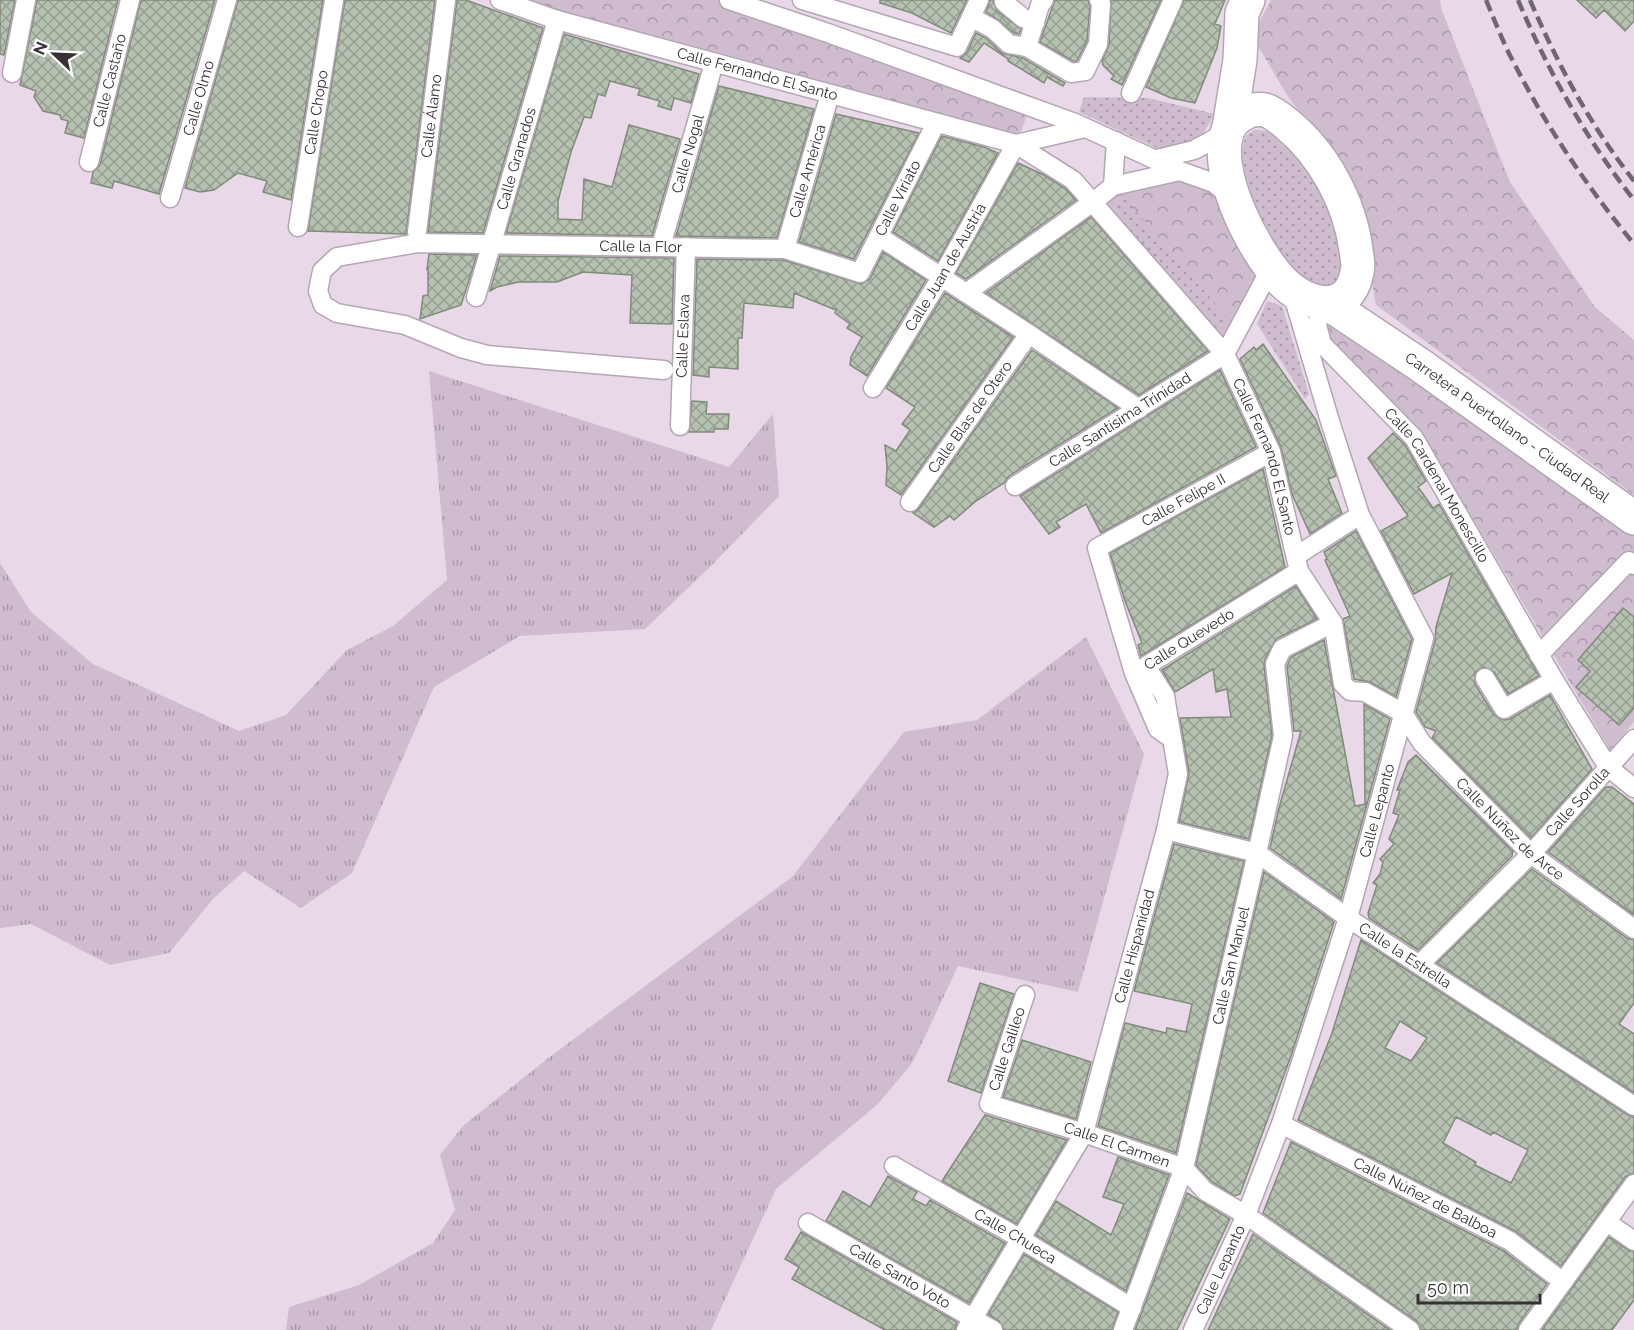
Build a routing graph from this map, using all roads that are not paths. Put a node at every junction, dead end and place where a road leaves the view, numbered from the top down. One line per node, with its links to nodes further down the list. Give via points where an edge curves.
1 (26, 0): 21 (street)
2 (130, 0): 31 (street, Calle Castaño)
3 (227, 0): 34 (street, Calle Olmo)
4 (334, 0): 37 (street, Calle Chopo)
5 (446, 0): 38 (street, Calle Álamo)
6 (500, 0): 16 (street, Calle Fernando El Santo)
7 (729, 0): 26 (street)
8 (802, 0): 15 (street, via 957,47)
9 (979, 0): 15 (street)
10 (1044, 0): 17 (street)
11 (1099, 0): 18 (street, via 1098,44 1085,70 1071,73)
12 (1173, 0): 22 (street)
13 (1248, 0): 19 (highway, via 1242,13)
14 (1004, 2): 17 (street)
15 (971, 17): 18 (street, via 993,29 1009,45)
16 (556, 20): 20 (street, Calle Fernando El Santo); 40 (street, Calle Granados)
17 (1035, 23): 18 (street)
18 (1027, 47)
19 (1240, 60): 24 (highway); 27 (highway)
20 (714, 63): 23 (street, Calle Fernando El Santo); 41 (street, Calle Nogal)
21 (12, 73)
22 (1131, 93)
23 (830, 94): 25 (street, Calle Fernando El Santo); 43 (street, Calle América)
24 (1280, 119): 27 (highway, via 1265,110 1251,110 1237,117); 44 (highway, via 1300,135 1345,204 1354,230)
25 (936, 123): 29 (street, Calle Fernando El Santo); 39 (street, Calle Viriato)
26 (1085, 128): 28 (street); 29 (street, Calle Fernando El Santo)
27 (1228, 130): 30 (street, via 1194,150); 35 (highway, via 1225,163)
28 (1116, 141): 30 (street); 33 (street)
29 (1016, 144): 36 (street, Calle Fernando El Santo, via 1073,180); 46 (street, Calle Juan de Austria)
30 (1157, 159): 32 (street)
31 (88, 162)
32 (1180, 171): 33 (street); 35 (street, via 1214,183)
33 (1113, 186): 36 (street)
34 (170, 198)
35 (1235, 200): 47 (highway, via 1255,245)
36 (1094, 202): 48 (street); 53 (street, Calle Fernando El Santo)
37 (298, 227)
38 (417, 237): 40 (street, Calle la Flor); 54 (street, Calle la Flor, via 338,257 322,271 318,291 323,305 337,313 405,325 487,355)
39 (880, 237): 45 (street, Calle Viriato); 46 (street)
40 (492, 244): 41 (street, Calle la Flor); 49 (street, Calle Granados)
41 (661, 246): 42 (street, Calle la Flor)
42 (686, 247): 43 (street, Calle la Flor); 57 (street, Calle Eslava)
43 (785, 249): 45 (street, Calle la Flor)
44 (1358, 271): 50 (highway, via 1347,293 1339,300); 52 (highway)
45 (860, 273)
46 (942, 276): 48 (street); 55 (street, Calle Juan de Austria)
47 (1281, 279): 50 (highway, Carretera Puertollano - Ciudad Real, via 1305,299); 53 (street); 61 (street, Calle Lepanto)
48 (966, 293): 51 (street)
49 (476, 297)
50 (1325, 303): 52 (highway, Carretera Puertollano - Ciudad Real); 67 (street, Calle Cardenal Monescillo, via 1317,325 1322,344 1414,438)
51 (1029, 334): 56 (street); 60 (street, Calle Blas de Otero)
52 (1379, 338): 62 (highway, Carretera Puertollano - Ciudad Real)
53 (1225, 354): 56 (street, Calle Santísima Trinidad); 58 (street, Calle Fernando El Santo)
54 (664, 370)
55 (873, 388)
56 (1139, 409): 59 (street, Calle Santísima Trinidad)
57 (680, 426)
58 (1271, 452): 63 (street, Calle Felipe II); 64 (street, Calle Fernando El Santo)
59 (1015, 486)
60 (910, 502)
61 (1360, 515): 64 (street, Calle Quevedo); 70 (street, Calle Lepanto, via 1424,638)
62 (1634, 518)
63 (1097, 548): 71 (street, Calle Hispanidad, via 1134,673 1158,729)
64 (1298, 564): 66 (street, Calle Fernando El Santo); 71 (street, Calle Quevedo, via 1146,666 1164,696)
65 (1634, 565): 67 (street, via 1629,561)
66 (1333, 623): 70 (street, Calle Fernando El Santo, via 1343,684 1350,691 1365,692); 76 (street, Calle San Manuel, via 1282,649 1275,664 1283,736)
67 (1539, 655): 69 (street, Calle Cardenal Monescillo)
68 (1485, 678): 69 (street, via 1508,714)
69 (1554, 680): 73 (street, Calle Cardenal Monescillo)
70 (1403, 713): 77 (street, Calle Núñez de Arce, via 1422,743); 78 (street, Calle Lepanto)
71 (1171, 738): 75 (street, Calle Hispanidad, via 1178,774)
72 (1634, 739): 73 (street, Calle Sorolla)
73 (1608, 767): 74 (street, Calle Cardenal Monescillo); 77 (street, Calle Sorolla)
74 (1634, 788)
75 (1166, 830): 76 (street, Calle la Estrella); 85 (street, Calle Hispanidad)
76 (1257, 853): 78 (street, Calle la Estrella); 87 (street, Calle San Manuel)
77 (1531, 854): 79 (street, Calle Núñez de Arce); 80 (street, Calle Sorolla)
78 (1348, 918): 80 (street, Calle la Estrella); 84 (street, Calle Lepanto)
79 (1634, 929)
80 (1420, 964): 83 (street, Calle la Estrella)
81 (1025, 995): 82 (street, Calle Galileo)
82 (989, 1104): 85 (street, Calle El Carmen)
83 (1634, 1106)
84 (1281, 1124): 89 (street, Calle Lepanto); 94 (street, Calle Núñez de Balboa, via 1510,1241)
85 (1084, 1134): 87 (street, Calle El Carmen); 92 (street, Calle Hispanidad)
86 (894, 1166): 92 (street, Calle Chueca)
87 (1184, 1168): 89 (street, Calle El Carmen, via 1205,1191); 95 (street, Calle San Manuel)
88 (1634, 1184): 90 (street)
89 (1246, 1215): 99 (street, Calle Lepanto); 100 (street, Calle El Carmen)
90 (1607, 1222): 93 (street); 94 (street)
91 (808, 1223): 96 (street, Calle Santo Voto)
92 (1021, 1239): 95 (street, Calle Chueca); 96 (street, Calle Hispanidad)
93 (1634, 1241)
94 (1563, 1282): 101 (street)
95 (1132, 1308): 98 (street, Calle San Manuel)
96 (969, 1324): 97 (street, Calle Santo Voto)
97 (993, 1330)
98 (1123, 1330)
99 (1193, 1330)
100 (1410, 1330)
101 (1528, 1330)

